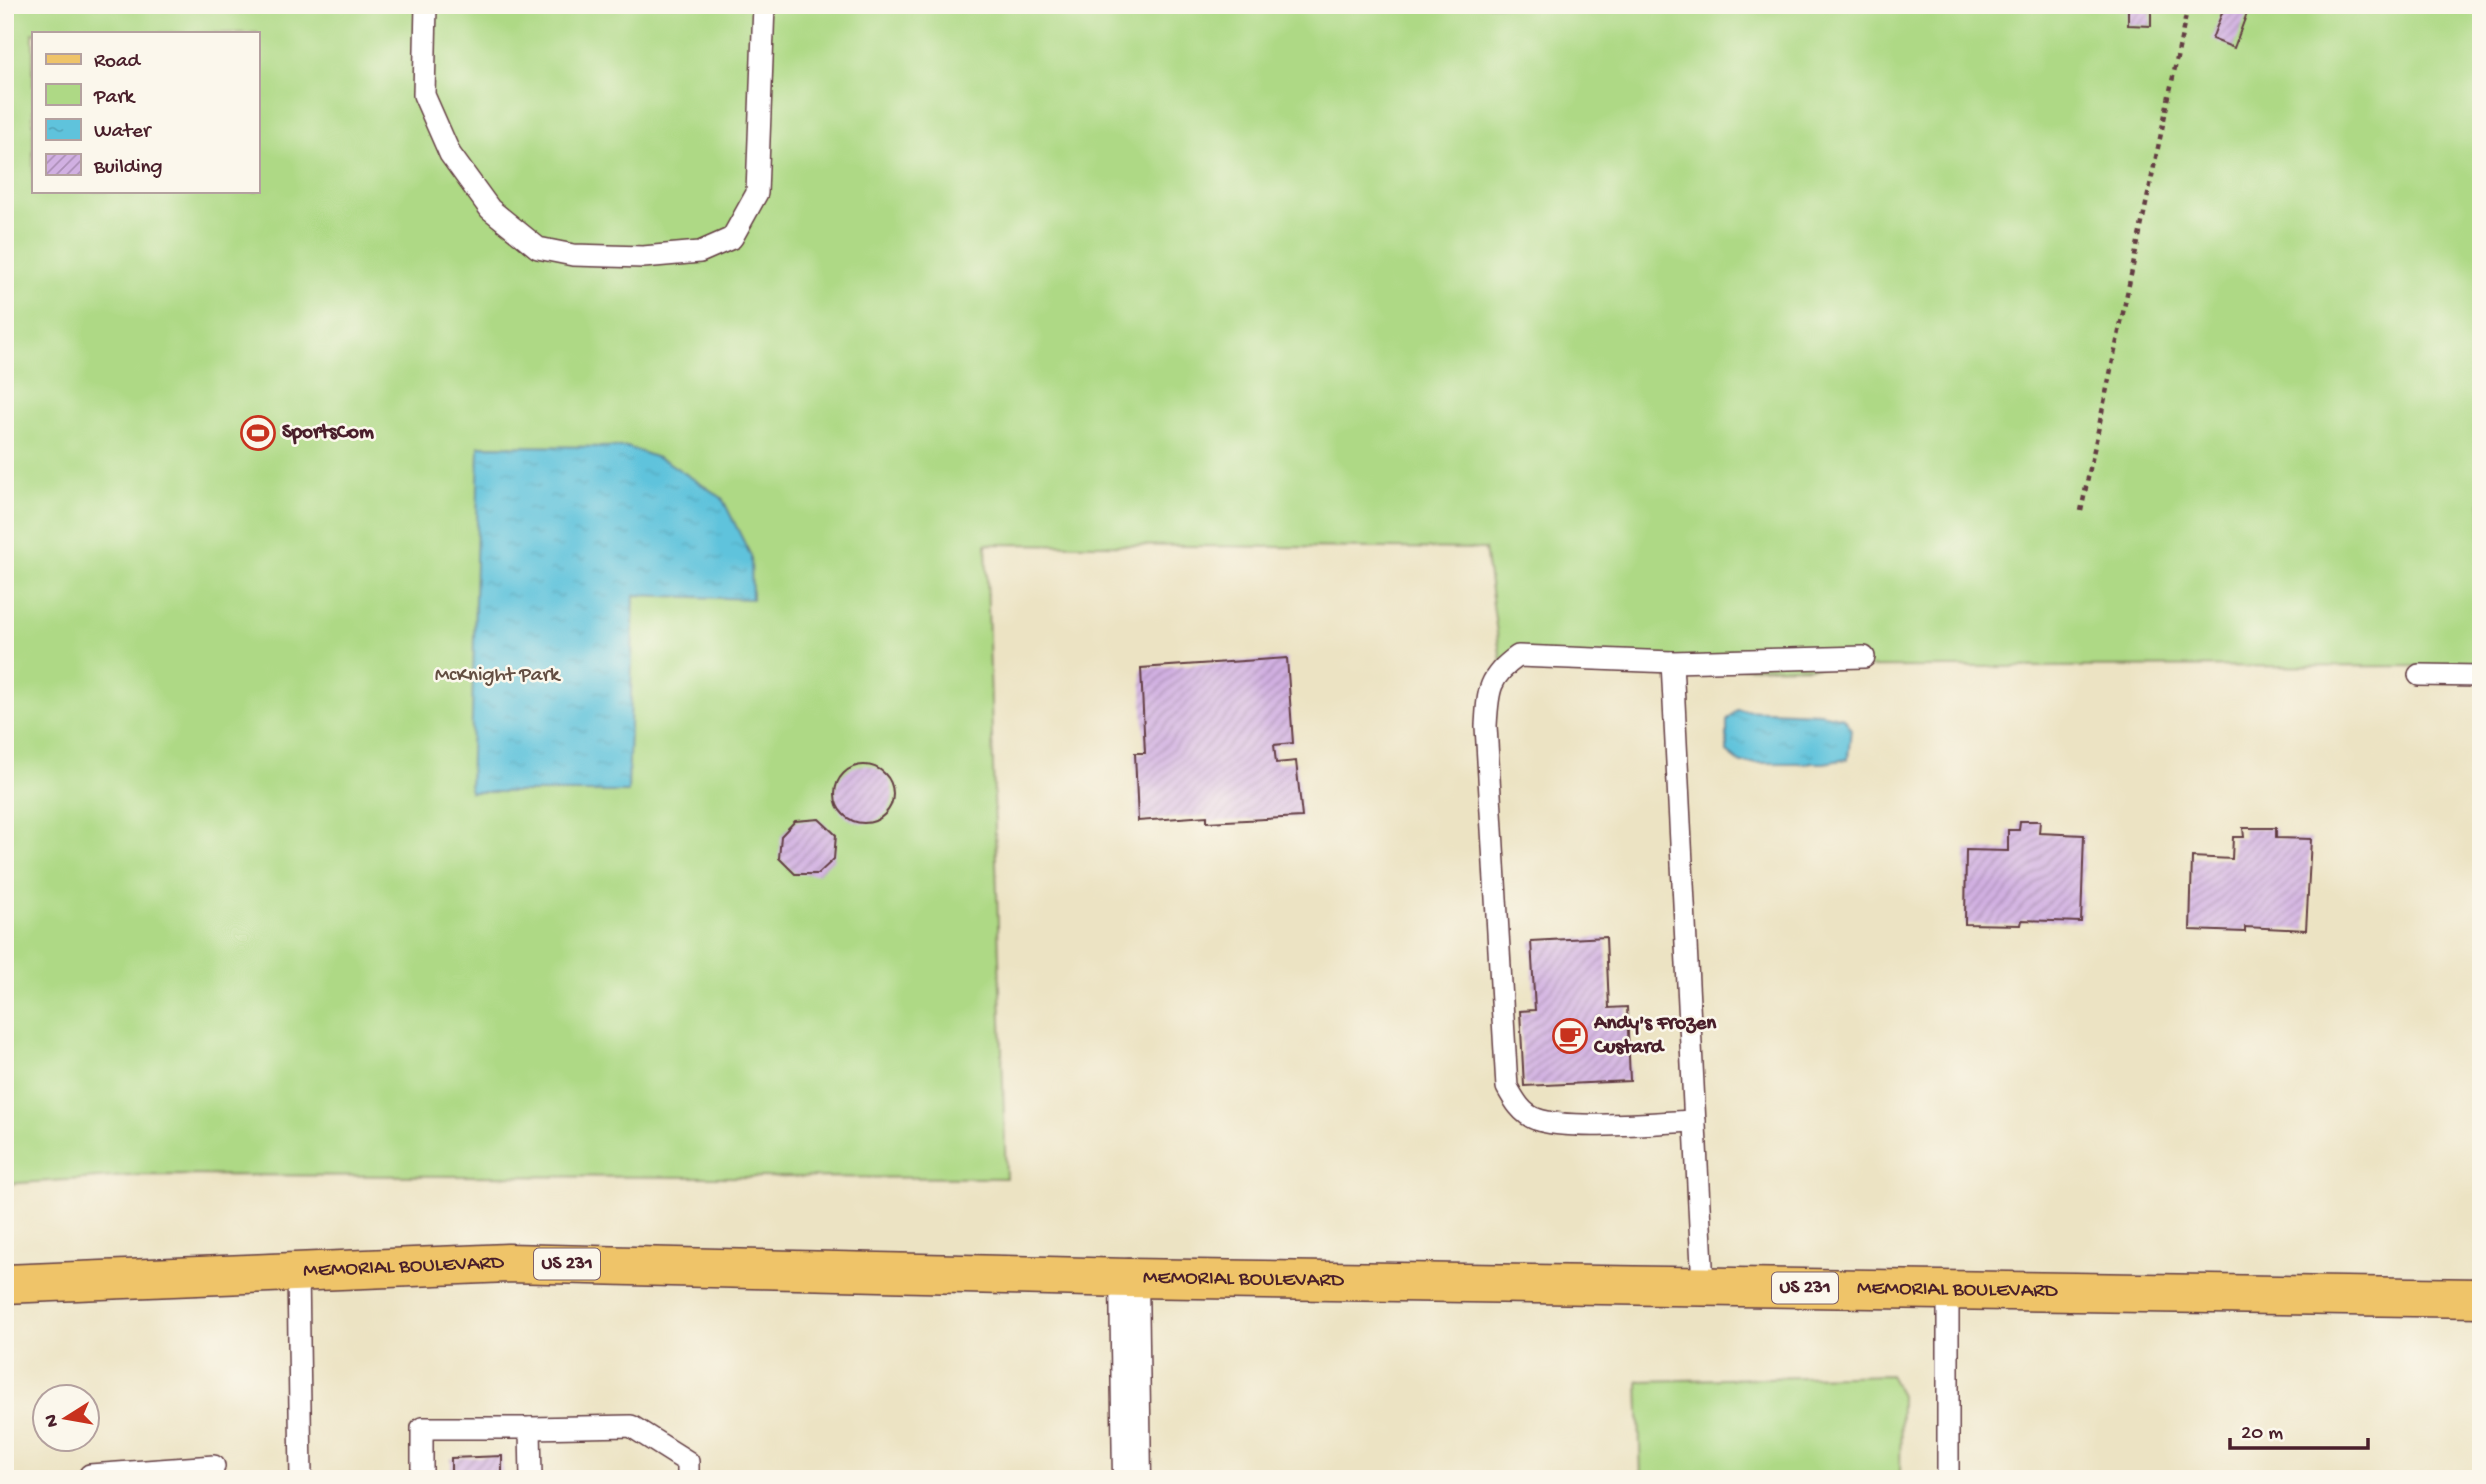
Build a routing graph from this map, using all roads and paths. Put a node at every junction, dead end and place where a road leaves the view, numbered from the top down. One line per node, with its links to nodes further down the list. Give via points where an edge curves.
1 (426, 5): 2 (lane, via 424,95 450,154 482,198 538,248 573,255 643,257 700,252 732,239 757,193)
2 (764, 5)
3 (2188, 6): 4 (path)
4 (2081, 511)
5 (1864, 657): 6 (lane)
6 (1672, 662): 9 (lane); 9 (lane, via 1518,656 1503,666 1489,687 1486,726 1507,1087 1518,1106 1535,1119 1566,1124)
7 (2419, 675): 8 (lane)
8 (2481, 676)
9 (1695, 1121): 13 (lane)
10 (298, 1270): 11 (main road, MEMORIAL BOULEVARD / US 231, via 508,1263); 12 (main road, MEMORIAL BOULEVARD / US 231); 19 (lane)
11 (1129, 1278): 13 (main road, MEMORIAL BOULEVARD / US 231); 23 (street)
12 (5, 1284)
13 (1703, 1286): 14 (main road, MEMORIAL BOULEVARD / US 231)
14 (1948, 1290): 15 (main road, MEMORIAL BOULEVARD / US 231); 24 (lane)
15 (2481, 1298)
16 (530, 1428): 20 (lane, via 422,1428); 21 (lane); 22 (lane, via 631,1426 688,1462)
17 (90, 1479): 18 (lane, via 90,1475 214,1466)
18 (210, 1479)
19 (301, 1479)
20 (422, 1479)
21 (531, 1479)
22 (688, 1479)
23 (1132, 1479)
24 (1948, 1479)

